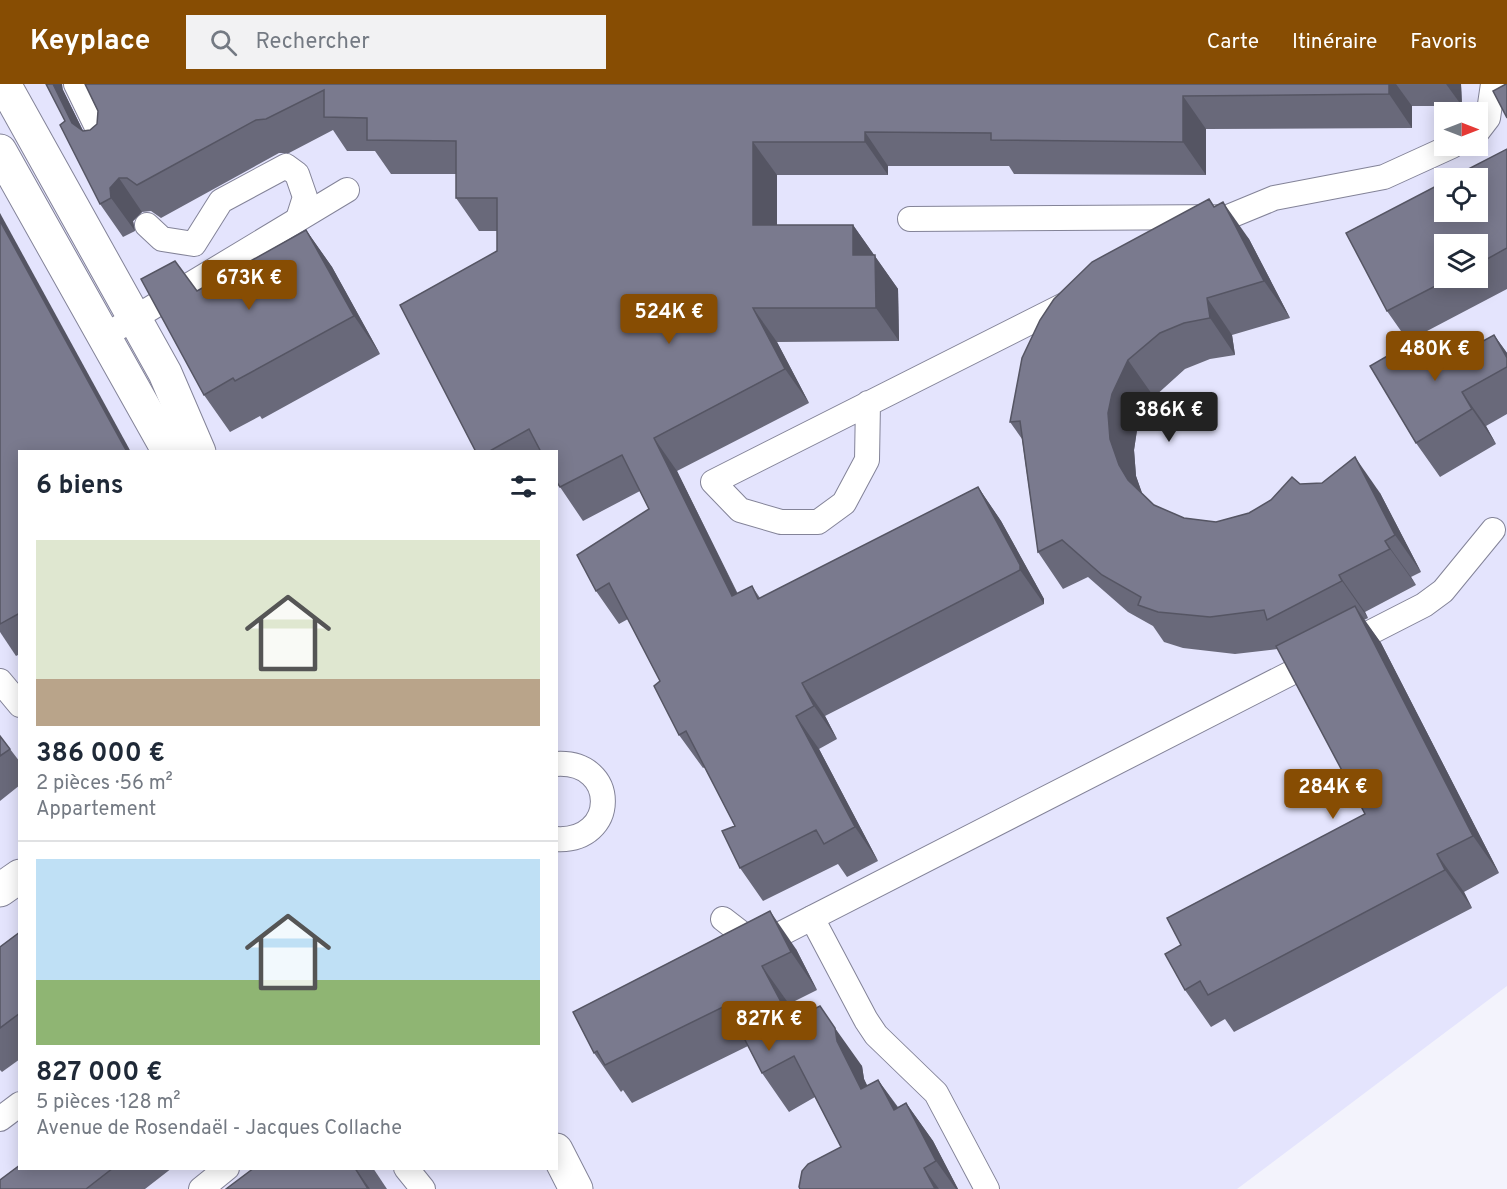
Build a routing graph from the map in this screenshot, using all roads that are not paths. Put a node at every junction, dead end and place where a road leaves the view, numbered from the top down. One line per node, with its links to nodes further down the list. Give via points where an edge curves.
1 (4, 84): 15 (street)
2 (76, 84): 5 (lane)
3 (1493, 84): 4 (lane)
4 (1488, 118)
5 (108, 150)
6 (0, 151): 16 (street)
7 (1434, 154): 9 (lane, via 1384,177 1274,198)
8 (347, 190): 10 (lane)
9 (1228, 218): 11 (lane); 13 (lane)
10 (298, 219): 12 (lane, via 305,197 297,174 286,166 221,201 194,244 162,239); 15 (lane)
11 (910, 219)
12 (147, 225)
13 (1188, 239)
14 (1087, 293): 17 (lane)
15 (133, 317): 16 (lane); 19 (street, via 165,373)
16 (103, 337): 18 (street)
17 (868, 403): 17 (lane, via 713,482 740,510 781,522 818,522 844,503 867,460)
18 (167, 450)
19 (198, 450)
20 (1493, 530): 27 (lane, via 1443,591 1424,605)
21 (0, 681): 22 (lane)
22 (18, 703)
23 (558, 764): 24 (lane, via 583,767 594,775 604,801 598,831 570,840)
24 (558, 838)
25 (18, 877): 26 (street)
26 (0, 890)
27 (812, 918): 28 (lane, via 747,951); 37 (lane, via 866,1020 876,1035 936,1093)
28 (723, 919)
29 (18, 1106): 30 (lane)
30 (0, 1119)
31 (558, 1154): 36 (street)
32 (225, 1170): 34 (lane)
33 (408, 1170): 35 (lane)
34 (201, 1189)
35 (423, 1189)
36 (576, 1189)
37 (987, 1189)

